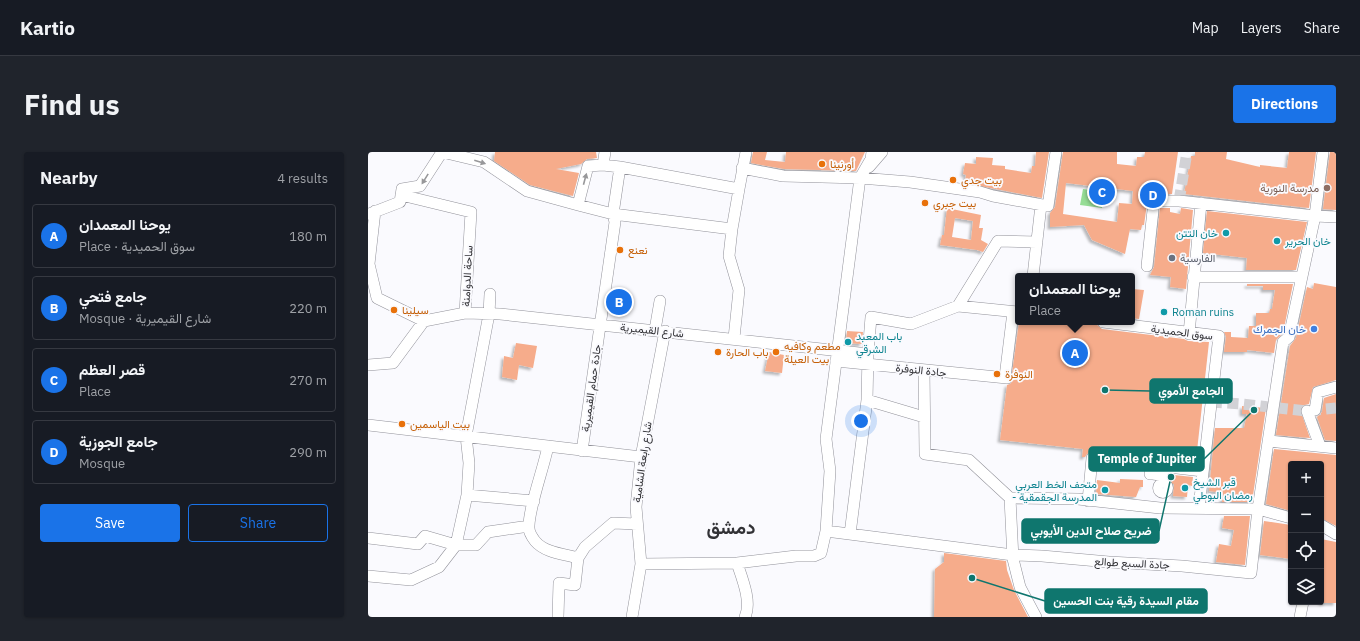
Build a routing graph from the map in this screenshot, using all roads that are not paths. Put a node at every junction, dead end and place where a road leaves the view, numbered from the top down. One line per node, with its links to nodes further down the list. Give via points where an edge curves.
1 (442, 152): 13 (street, one-way to 13, via 420,186 402,189); 15 (street, one-way to 15, via 484,162 527,191)
2 (605, 152): 8 (street)
3 (746, 152): 10 (street)
4 (872, 152): 11 (street, via 871,159)
5 (882, 152): 11 (street)
6 (1056, 152): 16 (street, via 1048,206)
7 (1323, 152): 19 (street)
8 (603, 165): 9 (street); 15 (street, one-way to 8, via 588,166)
9 (620, 167): 12 (street); 18 (street, جادة حمام القيميرية)
10 (742, 168): 11 (street, via 783,176); 12 (street)
11 (860, 178): 16 (street, via 980,192); 41 (street)
12 (739, 189): 21 (street)
13 (401, 195): 17 (street, via 400,202); 31 (street, ساحة الدوامنة, via 471,212)
14 (1201, 203): 19 (street); 23 (street, via 1154,201); 25 (street)
15 (578, 205): 18 (street)
16 (1041, 205): 22 (street)
17 (372, 212): 28 (street, via 369,264)
18 (613, 214): 21 (street); 36 (street, جادة حمام القيميرية, via 615,222)
19 (1315, 216): 20 (street); 26 (street)
20 (1336, 218)
21 (732, 229): 40 (street, via 730,256 739,290)
22 (1037, 242): 24 (street); 30 (street, via 998,241)
23 (1147, 266)
24 (1033, 273)
25 (1193, 277): 26 (street); 39 (street)
26 (1301, 277): 51 (street, via 1289,337 1283,342)
27 (490, 294): 33 (street)
28 (372, 298): 35 (street)
29 (660, 301): 38 (street, شارع رابعة الشامية)
30 (958, 306): 32 (street); 42 (street, via 911,324 871,317)
31 (465, 312): 33 (street, شارع القيميرية); 35 (street, ساحة الدوامنة)
32 (1015, 312)
33 (488, 314): 36 (street, شارع القيميرية); 50 (street)
34 (1015, 319): 45 (street, جادة النوفرة, via 1006,378)
35 (424, 321): 44 (street, via 393,364)
36 (600, 325): 38 (street, شارع القيميرية); 55 (street, جادة حمام القيميرية)
37 (1126, 325): 39 (street, سوق الحميدية)
38 (660, 331): 40 (street, شارع القيميرية); 56 (street, شارع رابعة الشامية)
39 (1189, 333): 58 (street, سوق الحميدية, via 1219,336 1207,402)
40 (734, 338): 41 (street, شارع القيميرية)
41 (838, 350): 42 (street); 43 (street)
42 (867, 359): 43 (street, جادة النوفرة); 45 (street, جادة النوفرة); 47 (street)
43 (836, 362): 70 (street, via 826,439 830,471)
44 (368, 365)
45 (924, 370): 48 (street)
46 (1336, 387): 53 (street, via 1318,392 1311,410)
47 (867, 400): 48 (street); 71 (street)
48 (924, 417): 60 (street, via 925,454 968,460)
49 (368, 425): 50 (street)
50 (466, 436): 52 (street); 59 (street, via 469,463)
51 (1269, 441): 53 (street); 65 (street)
52 (548, 446): 55 (street); 61 (street)
53 (1320, 446): 54 (street)
54 (1336, 448)
55 (582, 451): 56 (street)
56 (641, 457): 67 (street, شارع رابعة الشامية, via 636,507)
57 (1092, 458): 62 (street)
58 (1204, 471): 63 (street, via 1151,465 1160,479); 64 (street)
59 (467, 495): 61 (street); 74 (street)
60 (1010, 498): 62 (street); 75 (street)
61 (534, 501): 68 (street)
62 (1088, 501): 63 (street)
63 (1160, 508): 64 (street)
64 (1199, 508): 65 (street)
65 (1258, 509): 66 (street); 75 (street, جادة السبع طوالع, via 1251,572)
66 (1288, 517)
67 (637, 524): 76 (street, via 614,523 590,543); 78 (street, شارع رابعة الشامية)
68 (529, 526): 74 (street, via 488,532 476,545); 76 (street, via 530,534 536,543 551,551)
69 (1324, 528): 72 (street)
70 (826, 531): 71 (street, جادة السبع طوالع); 77 (street, via 820,553 814,556)
71 (850, 534): 75 (street, جادة السبع طوالع)
72 (1336, 534)
73 (368, 538): 74 (street, via 418,544 424,536)
74 (456, 545): 79 (street, via 438,567 411,580)
75 (1013, 555): 84 (street, via 1020,587)
76 (578, 558): 81 (street, via 575,585 559,583)
77 (737, 563): 78 (street); 83 (street, via 743,580 748,611)
78 (641, 564): 82 (street, شارع رابعة الشامية)
79 (368, 576)
80 (1302, 605): 85 (street)
81 (558, 617)
82 (632, 617)
83 (744, 617)
84 (1036, 617)
85 (1300, 617)

